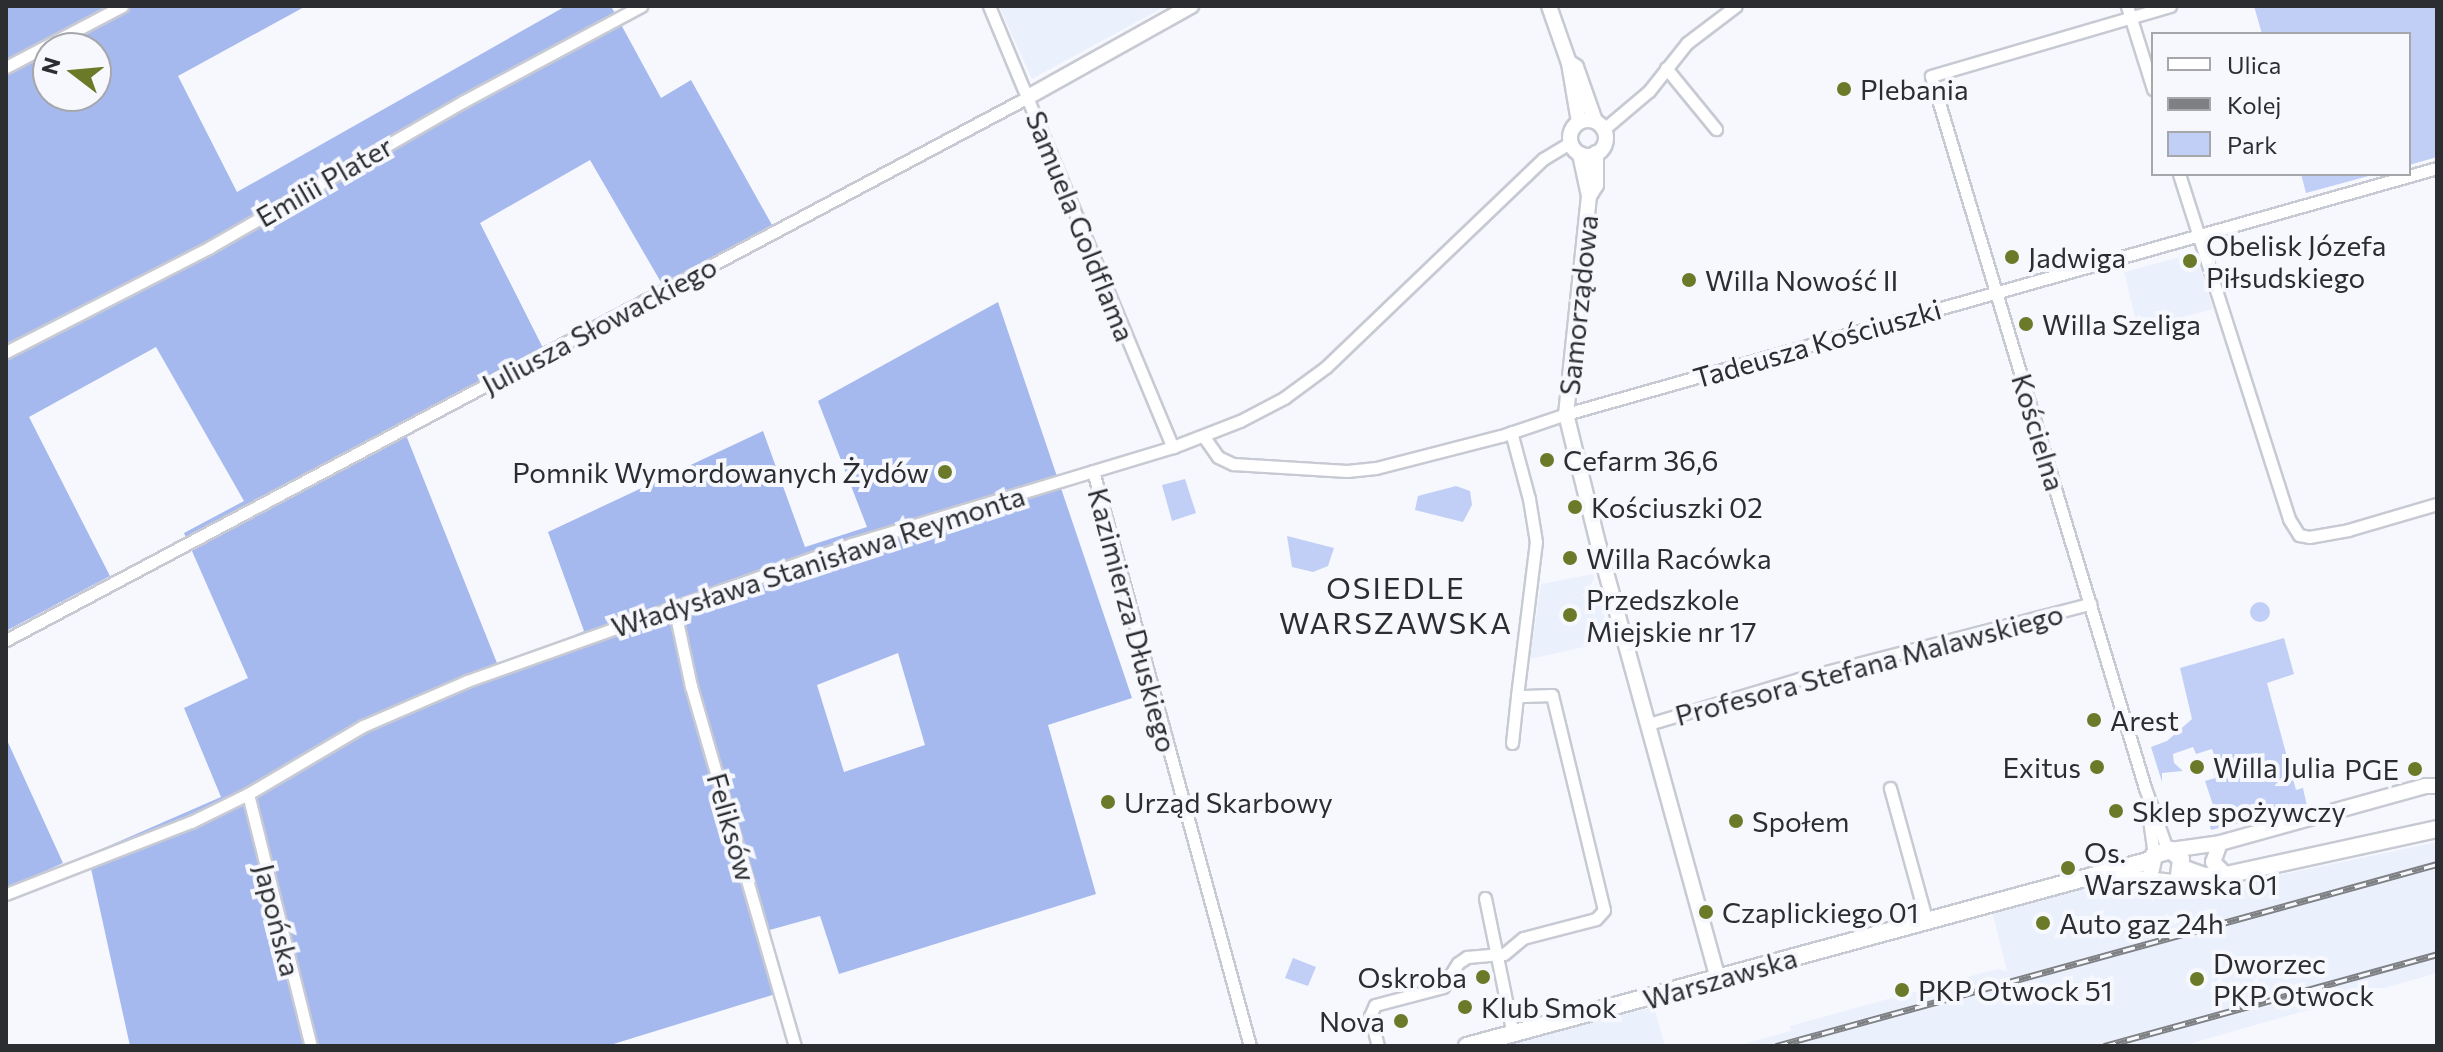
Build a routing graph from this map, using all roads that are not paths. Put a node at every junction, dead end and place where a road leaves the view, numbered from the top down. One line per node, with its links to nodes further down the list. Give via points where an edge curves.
1 (122, 6): 10 (street)
2 (641, 6): 26 (street, Emilii Plater, via 210,247)
3 (989, 6): 13 (street, Samuela Goldflama)
4 (1191, 6): 13 (street, Juliusza Słowackiego)
5 (1549, 6): 9 (street)
6 (1736, 6): 11 (street, via 1687,43)
7 (2170, 6): 8 (street)
8 (2129, 12): 12 (street); 25 (street, Kościelna, via 1931,76)
9 (1569, 63): 14 (street); 15 (street, via 1576,67)
10 (6, 67)
11 (1666, 68): 15 (street, via 1649,91); 16 (street)
12 (2151, 83)
13 (1028, 97): 30 (street, Samuela Goldflama); 35 (street, Juliusza Słowackiego)
14 (1579, 122): 15 (street); 17 (street, via 1571,130)
15 (1599, 125): 18 (street, via 1604,145)
16 (1716, 129)
17 (1575, 148): 18 (street); 23 (street, Samorządowa); 29 (street, Władysława Stanisława Reymonta, via 1547,155 1326,367 1284,398)
18 (1596, 153): 23 (street, Samorządowa, via 1596,185)
19 (2437, 168): 22 (street, Tadeusza Kościuszki)
20 (2180, 176): 24 (street)
21 (2410, 176): 24 (street, Tadeusza Kościuszki)
22 (2411, 176)
23 (1589, 196): 27 (street, Samorządowa)
24 (2200, 237): 25 (street, Tadeusza Kościuszki); 32 (street, via 2289,519 2299,535 2309,537)
25 (1997, 293): 27 (street, Tadeusza Kościuszki); 33 (street, Kościelna)
26 (6, 352)
27 (1566, 414): 28 (street, Tadeusza Kościuszki); 37 (street)
28 (1511, 432): 29 (street, Tadeusza Kościuszki, via 1362,470 1233,464 1218,457); 36 (street, via 1536,542)
29 (1204, 437): 30 (street, Władysława Stanisława Reymonta)
30 (1173, 447): 31 (street, Władysława Stanisława Reymonta)
31 (1093, 471): 34 (street, Władysława Stanisława Reymonta, via 852,544); 55 (street, Kazimierza Dłuskiego)
32 (2437, 504)
33 (2090, 604): 37 (street, Profesora Stefana Malawskiego, via 1799,679); 44 (street, Kościelna)
34 (674, 607): 41 (street, Władysława Stanisława Reymonta, via 467,681 363,726); 54 (street, Feliksów, via 691,686)
35 (6, 640)
36 (1517, 696): 38 (street); 50 (street, via 1552,695 1604,910 1596,919 1530,936 1507,953)
37 (1649, 724): 51 (street)
38 (1512, 743)
39 (2437, 786): 43 (street, Warszawska)
40 (1890, 788): 49 (street)
41 (248, 794): 47 (street, Władysława Stanisława Reymonta, via 191,822); 53 (street, Japońska)
42 (2437, 829): 45 (main road, Warszawska)
43 (2220, 843): 44 (street, Warszawska); 45 (street, via 2213,862)
44 (2168, 863): 45 (main road, Warszawska, via 2199,885); 46 (main road, Warszawska); 46 (main road, Warszawska)
45 (2226, 875)
46 (2099, 876): 49 (main road, Warszawska)
47 (6, 894)
48 (1485, 898): 50 (street)
49 (1927, 922): 51 (main road, Warszawska)
50 (1496, 954): 52 (street); 56 (street, via 1461,960 1443,987 1375,1005 1370,1016)
51 (1718, 980): 52 (main road, Warszawska)
52 (1513, 1035): 57 (main road, Warszawska)
53 (311, 1046)
54 (795, 1046)
55 (1250, 1046)
56 (1378, 1046)
57 (1467, 1046)

